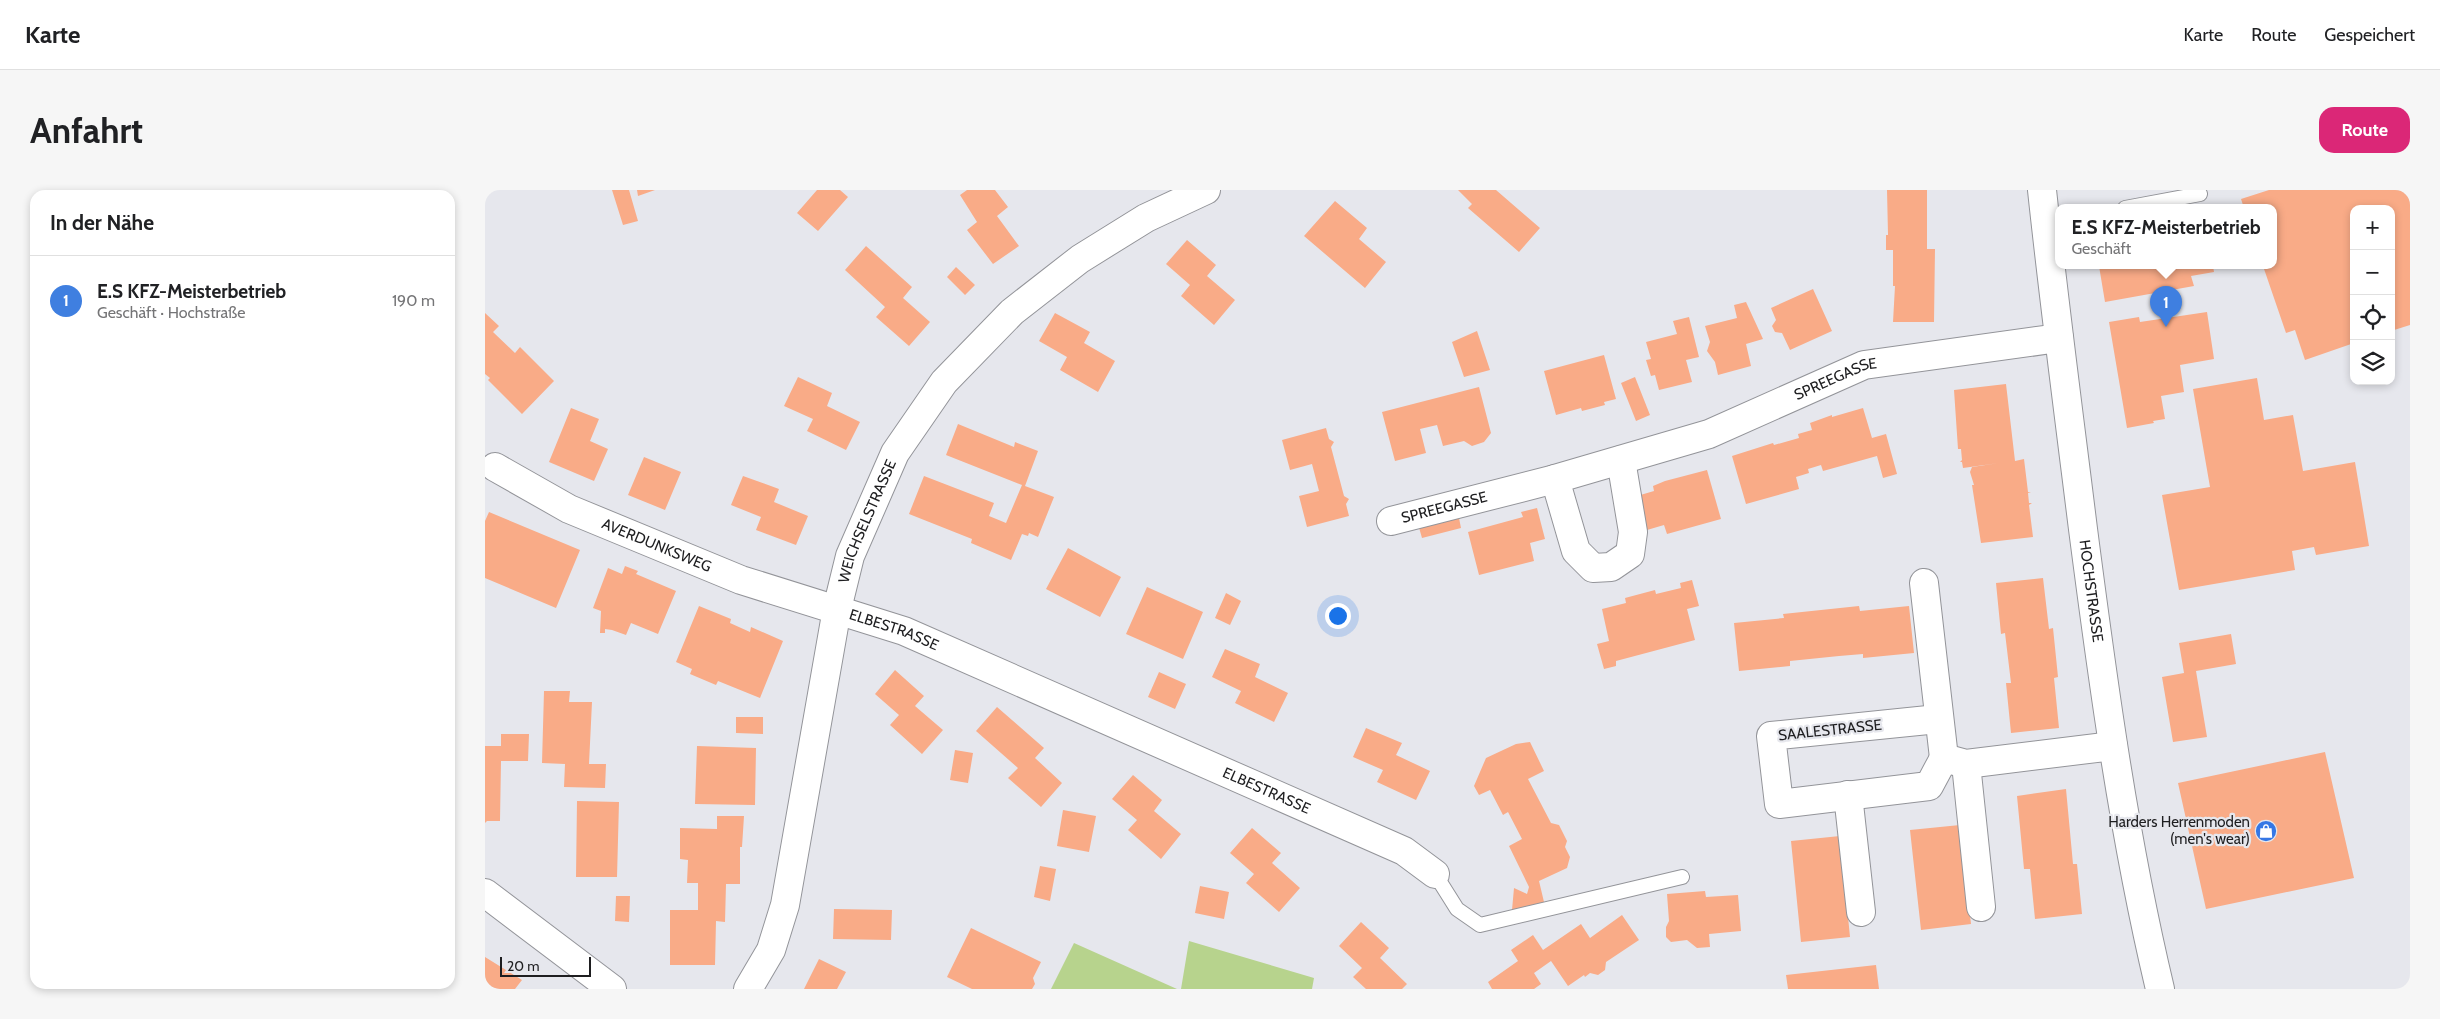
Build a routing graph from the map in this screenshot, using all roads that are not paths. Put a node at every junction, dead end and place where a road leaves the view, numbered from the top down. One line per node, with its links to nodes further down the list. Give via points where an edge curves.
1 (1206, 190): 12 (street, WEICHSELSTRASSE, via 1146,218 1080,259 1012,312 944,382 895,453 850,556)
2 (2042, 190): 5 (street, HOCHSTRASSE)
3 (2200, 194): 4 (lane)
4 (2146, 204)
5 (2052, 221): 6 (street, HOCHSTRASSE)
6 (2059, 338): 7 (street, SPREEGASSE, via 1864,365 1709,434); 14 (street, HOCHSTRASSE)
7 (1621, 460): 9 (street, SPREEGASSE); 9 (street, via 1633,532 1629,554 1611,567 1593,568 1576,551)
8 (490, 465): 12 (street, AVERDUNKSWEG, via 569,509 605,524 741,580)
9 (1555, 479): 10 (street, SPREEGASSE)
10 (1391, 521)
11 (1924, 583): 13 (street)
12 (837, 609): 17 (street, ELBESTRASSE, via 904,631 1395,847); 23 (street, WEICHSELSTRASSE, via 785,905 771,950)
13 (1938, 719): 15 (street); 16 (street, SAALESTRASSE, via 1771,736 1779,804)
14 (2113, 746): 15 (street); 24 (street, HOCHSTRASSE)
15 (1955, 761): 16 (street, SAALESTRASSE, via 1929,786); 20 (street)
16 (1848, 795): 21 (street)
17 (1435, 874): 18 (lane, ELBESTRASSE, via 1457,909 1480,926)
18 (1682, 877)
19 (485, 893): 22 (street)
20 (1981, 907)
21 (1861, 912)
22 (612, 989)
23 (748, 989)
24 (2160, 989)

